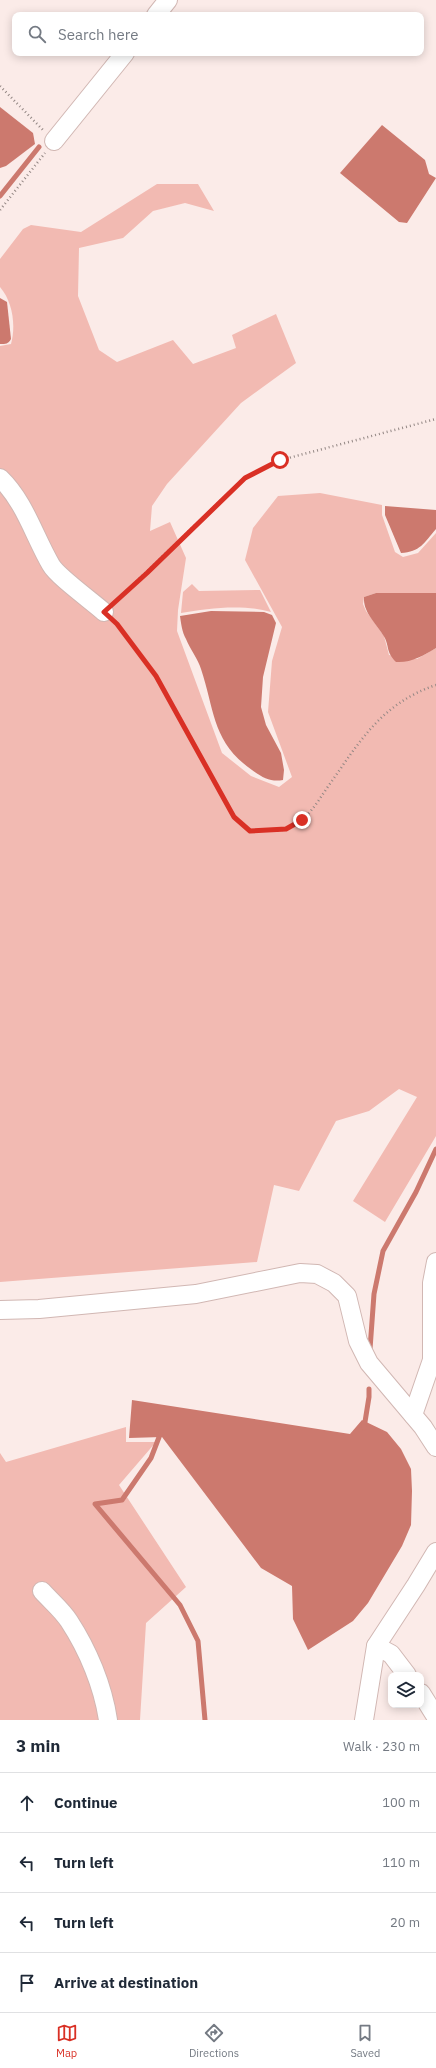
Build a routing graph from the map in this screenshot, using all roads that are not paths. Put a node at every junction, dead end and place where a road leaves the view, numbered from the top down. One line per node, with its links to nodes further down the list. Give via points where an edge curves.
1 (168, 0): 2 (street)
2 (158, 12)
3 (123, 56): 4 (street)
4 (54, 141)
5 (0, 478): 6 (street, via 9,486 30,521 52,567)
6 (104, 612)
7 (436, 1262): 9 (street, via 432,1283 432,1360)
8 (0, 1310): 9 (street, via 39,1309 196,1294 300,1273 317,1274 334,1283 348,1296 358,1341 369,1363)
9 (413, 1415): 10 (street)
10 (436, 1447)
11 (436, 1552): 13 (street)
12 (42, 1591): 17 (street, via 68,1620 89,1657 105,1702)
13 (376, 1646): 14 (street, via 391,1654); 18 (street)
14 (405, 1672)
15 (424, 1698): 16 (street)
16 (436, 1717)
17 (108, 1720)
18 (364, 1720)

